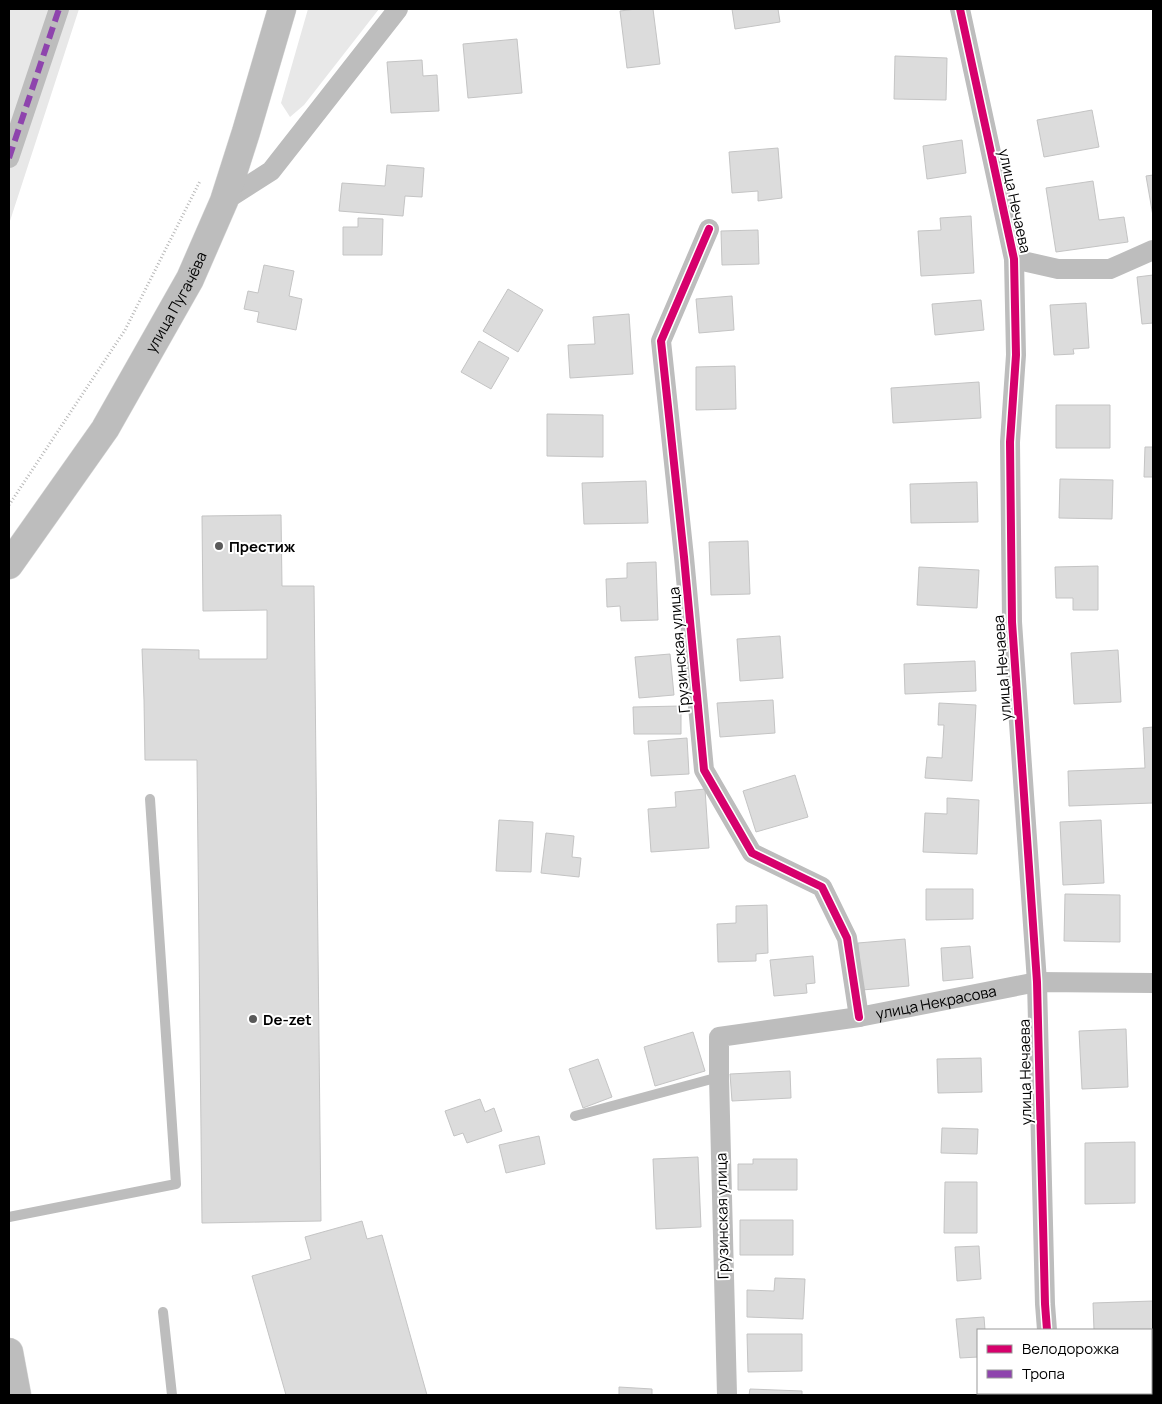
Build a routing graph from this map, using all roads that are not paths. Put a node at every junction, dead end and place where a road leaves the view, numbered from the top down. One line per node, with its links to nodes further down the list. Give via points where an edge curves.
1 (59, 9): 5 (street)
2 (282, 9): 6 (main road, улица Пугачёва)
3 (398, 9): 6 (street, via 271,171)
4 (960, 9): 9 (street, улица Нечаева)
5 (9, 158)
6 (224, 201): 10 (main road, улица Пугачёва, via 190,279 105,429)
7 (709, 228): 14 (street, Грузинская улица, via 662,341 704,770 752,853 822,886 848,938)
8 (1153, 250): 9 (street, via 1110,269 1058,269)
9 (1014, 259): 12 (street, улица Нечаева, via 1016,355 1010,442 1012,622)
10 (9, 564)
11 (150, 799): 18 (lane, via 176,1184)
12 (1037, 982): 13 (street, улица Некрасова); 14 (street, улица Некрасова); 20 (street, улица Нечаева)
13 (1153, 983)
14 (859, 1017): 15 (street, улица Некрасова)
15 (719, 1037): 16 (street, Грузинская улица)
16 (719, 1077): 17 (lane); 24 (street, Грузинская улица)
17 (575, 1116)
18 (9, 1217)
19 (163, 1312): 23 (lane)
20 (1047, 1329)
21 (9, 1352): 22 (main road)
22 (17, 1395)
23 (172, 1395)
24 (727, 1395)

